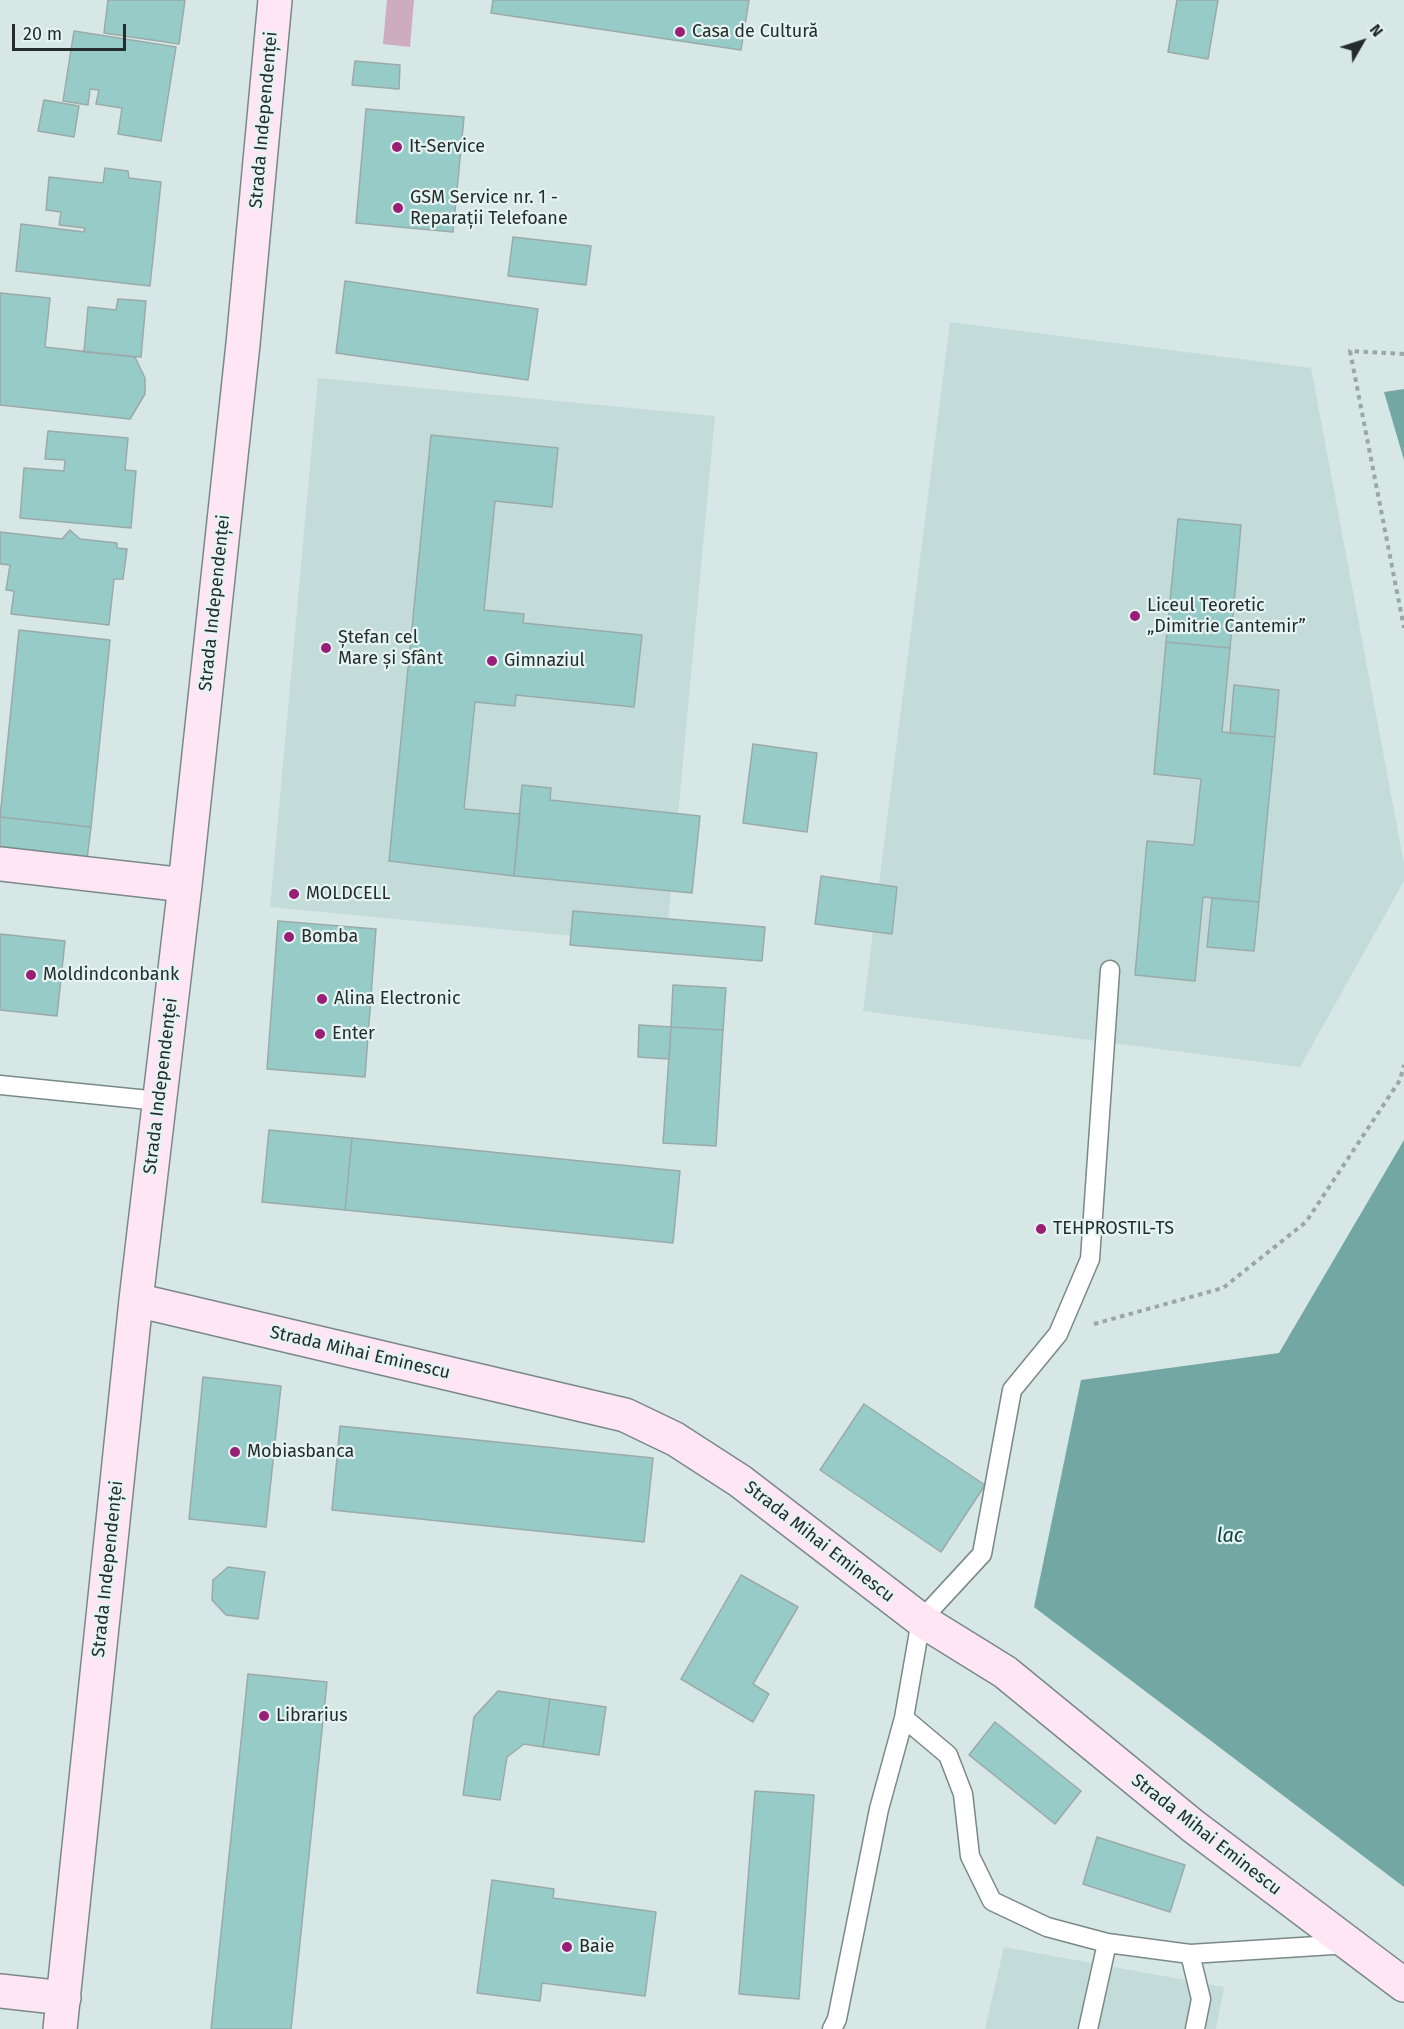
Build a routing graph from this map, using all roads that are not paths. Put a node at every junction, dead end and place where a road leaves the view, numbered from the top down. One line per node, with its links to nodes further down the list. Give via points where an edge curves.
1 (275, 0): 3 (main road, Strada Independenței, via 243,344)
2 (0, 864): 3 (main road)
3 (184, 885): 6 (main road, Strada Independenței)
4 (1110, 970): 8 (lane, via 1090,1259 1058,1334 1012,1390 982,1554)
5 (0, 1085): 6 (lane)
6 (159, 1101): 7 (main road, Strada Independenței)
7 (136, 1300): 8 (main road, Strada Mihai Eminescu, via 625,1415 675,1439 740,1481); 15 (main road, Strada Independenței)
8 (921, 1620): 9 (lane); 11 (main road, Strada Mihai Eminescu, via 1005,1672 1192,1826)
9 (904, 1718): 10 (lane, via 948,1755 963,1794 970,1856 992,1901 1047,1927); 16 (lane, via 879,1809)
10 (1107, 1942): 12 (lane); 17 (lane)
11 (1349, 1944): 12 (lane); 13 (main road, Strada Mihai Eminescu)
12 (1190, 1954): 18 (lane, via 1201,2000)
13 (1404, 1985)
14 (0, 1991): 15 (main road)
15 (62, 2013)
16 (832, 2029)
17 (1088, 2029)
18 (1196, 2029)

